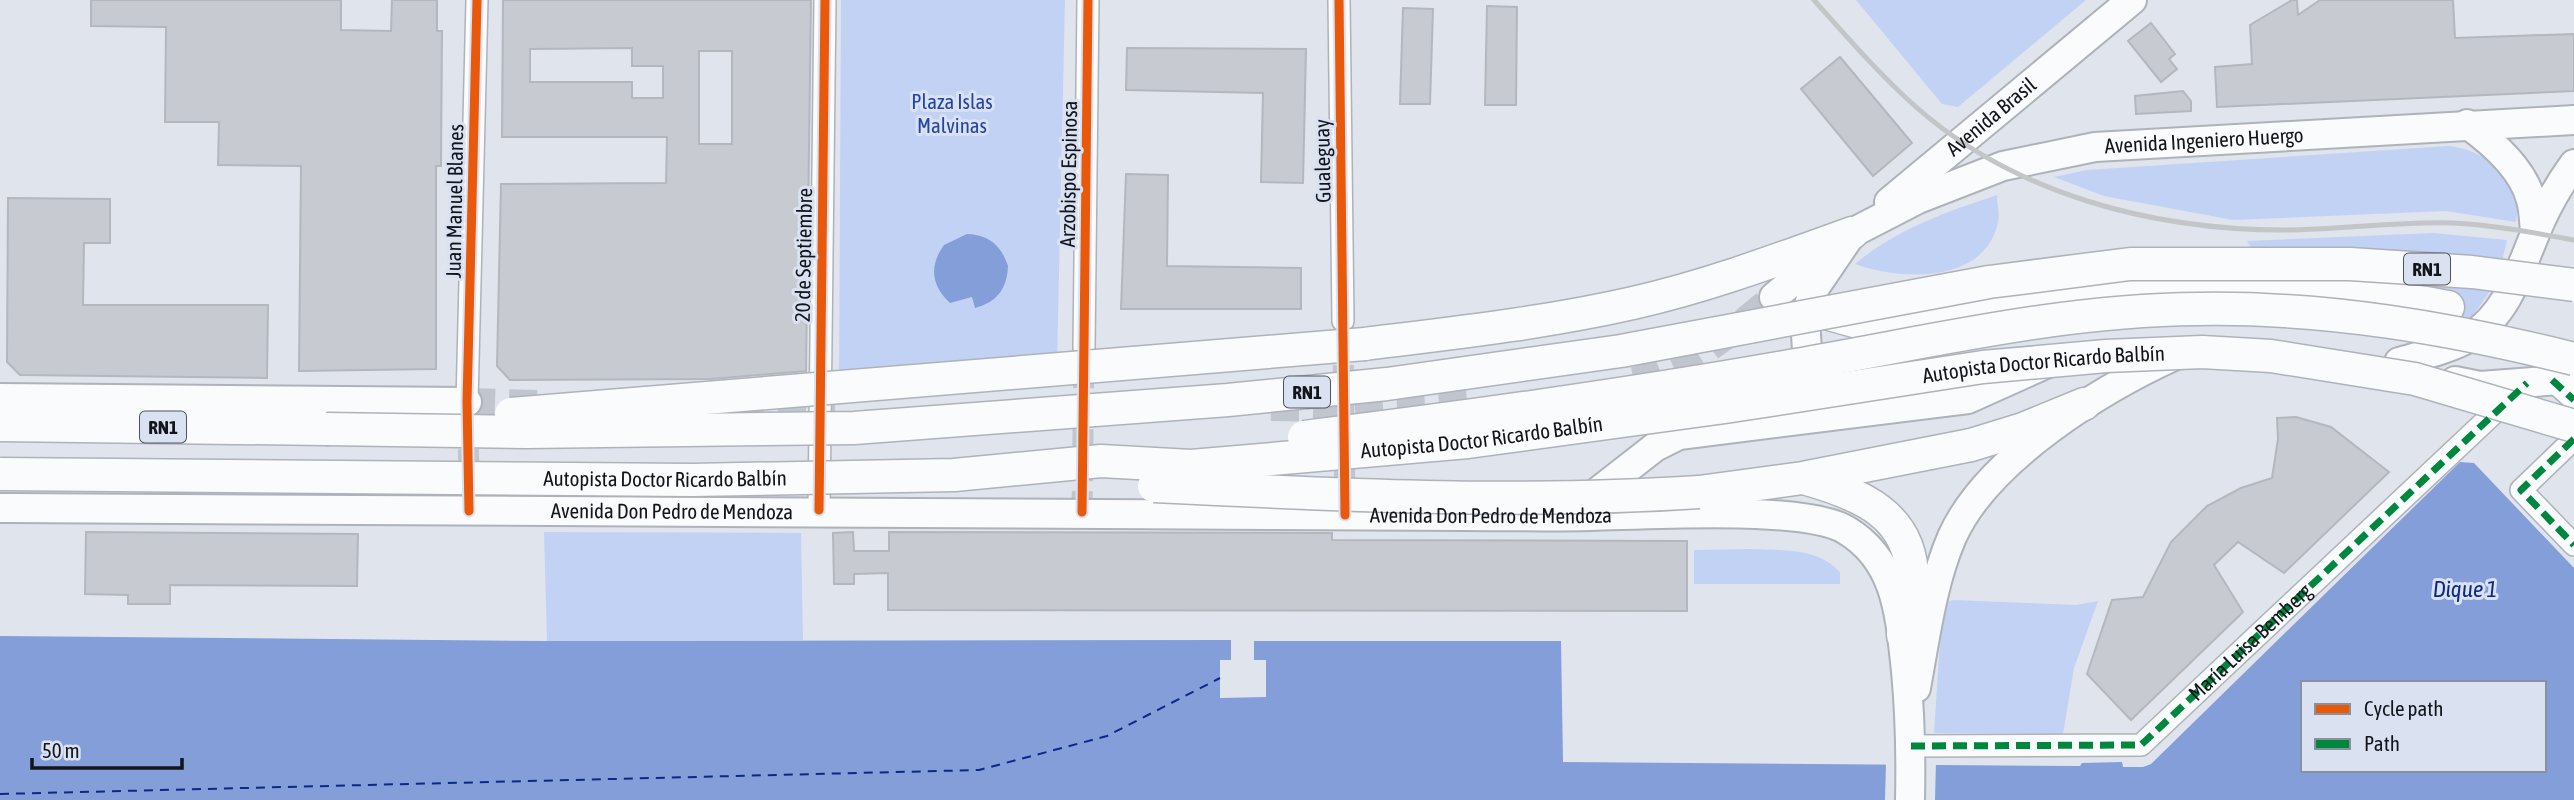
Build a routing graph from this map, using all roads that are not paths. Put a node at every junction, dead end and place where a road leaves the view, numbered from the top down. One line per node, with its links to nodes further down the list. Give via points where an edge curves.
1 (477, 0): 22 (street, Juan Manuel Blanes)
2 (825, 0): 34 (street, 20 de Septiembre)
3 (1088, 0): 17 (street, Arzobispo Espinosa)
4 (1339, 0): 14 (street, Gualeguay)
5 (2132, 0): 9 (main road, Avenida Brasil)
6 (2574, 120): 7 (main road, Avenida Ingeniero Huergo)
7 (2467, 124): 9 (main road, Avenida Ingeniero Huergo, via 2095,147 2047,155 1961,182); 10 (main road, via 2498,149 2524,183)
8 (2574, 164): 10 (main road)
9 (1852, 233): 12 (main road); 24 (main road, via 1814,289 1805,317 1805,340 1811,363 1826,387 1848,402); 27 (highway, bridge, via 1634,303 1365,344)
10 (2535, 233): 18 (main road, via 2511,292 2489,321 2471,336 2436,352)
11 (2574, 285): 13 (highway, RN1, bridge, via 2350,264 2143,263 2043,273)
12 (1774, 297)
13 (1829, 314): 15 (highway, via 1865,324 2026,294 2158,282 2216,282 2382,295); 27 (highway, RN1, bridge, via 1662,344 1387,384 984,420 740,430)
14 (1343, 321)
15 (2574, 337)
16 (2201, 344): 18 (main road, via 2291,346); 23 (main road, via 2127,377); 24 (main road, via 2080,349 1977,397)
17 (1084, 348)
18 (2399, 362): 19 (main road, via 2480,386)
19 (2557, 375): 21 (street); 29 (highway, bridge, via 2503,340 2380,320 2224,309 2106,312 1581,401); 39 (street, María Luisa Bemberg, via 2141,745)
20 (0, 398): 22 (main road)
21 (2574, 400)
22 (467, 402)
23 (2084, 404): 32 (highway, via 1957,449); 38 (main road, via 2002,472 1961,520 1940,576)
24 (1874, 410): 35 (main road, via 1672,437)
25 (0, 425): 27 (highway, RN1)
26 (2574, 426): 29 (highway, Autopista Doctor Ricardo Balbín, bridge, via 2415,379 2271,356 2178,352 1983,367 1586,427 1358,453 1191,466)
27 (326, 429)
28 (2574, 439): 36 (street, via 2521,490)
29 (1101, 461): 31 (highway, Autopista Doctor Ricardo Balbín, bridge)
30 (0, 474): 31 (highway, Autopista Doctor Ricardo Balbín, bridge, via 692,480)
31 (954, 475): 32 (highway, bridge, via 1307,494 1631,496)
32 (1803, 478): 37 (highway, via 1848,491 1879,508 1899,534 1910,564 1911,591)
33 (0, 508): 34 (main road, Avenida Don Pedro de Mendoza)
34 (819, 510): 35 (main road, Avenida Don Pedro de Mendoza)
35 (1565, 517): 37 (main road, Avenida Don Pedro de Mendoza, via 1737,515 1835,524 1856,537 1884,567 1898,603)
36 (2574, 545)
37 (1903, 635): 38 (main road, Avenida Don Pedro de Mendoza)
38 (1912, 711): 39 (main road)
39 (1911, 753): 40 (main road)
40 (1910, 800)

